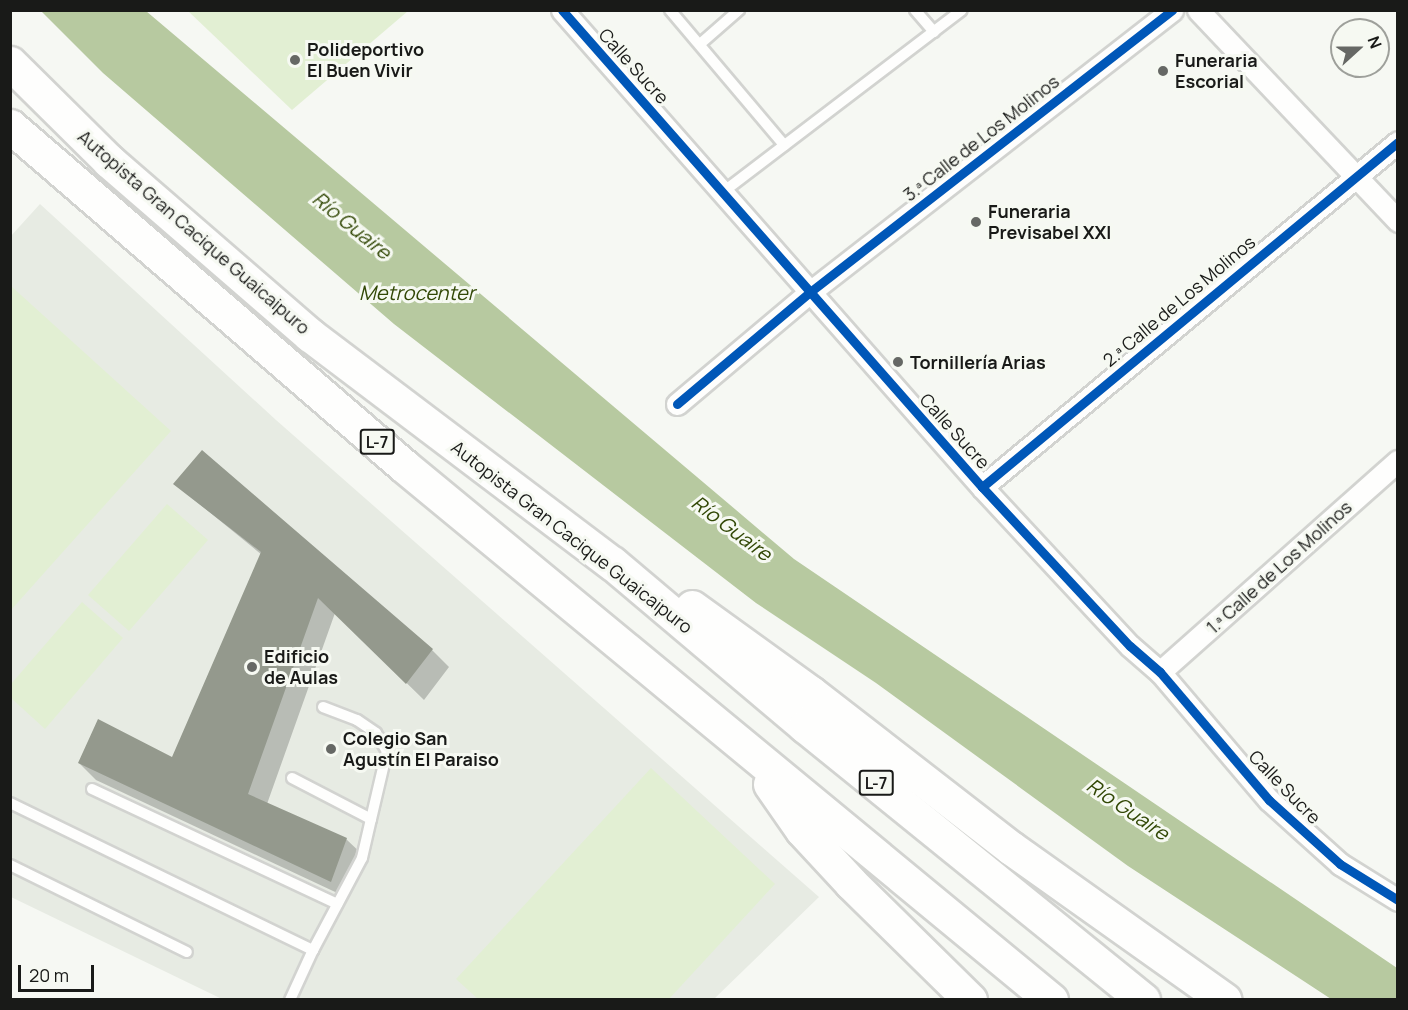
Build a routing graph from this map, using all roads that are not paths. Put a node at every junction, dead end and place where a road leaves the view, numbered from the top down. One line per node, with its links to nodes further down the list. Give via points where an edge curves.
1 (562, 10): 15 (street, Calle Sucre)
2 (670, 10): 9 (lane)
3 (739, 10): 9 (lane)
4 (915, 10): 8 (lane)
5 (962, 10): 8 (lane)
6 (1172, 10): 17 (street, 3.ª Calle de Los Molinos)
7 (1198, 10): 14 (street)
8 (934, 33): 13 (lane)
9 (700, 44): 13 (lane)
10 (10, 63): 21 (highway, Autopista Gran Cacique Guaicaipuro / L-7, via 109,161 310,334)
11 (10, 126): 24 (highway, L-7, via 404,465)
12 (1398, 142): 14 (street, 2.ª Calle de Los Molinos)
13 (784, 145): 15 (lane)
14 (1354, 175): 16 (street); 20 (street, 2.ª Calle de Los Molinos)
15 (723, 192): 17 (street, Calle Sucre)
16 (1398, 221)
17 (810, 292): 18 (street, 3.ª Calle de Los Molinos); 20 (street, Calle Sucre)
18 (677, 404)
19 (1398, 461): 22 (street, 1.ª Calle de Los Molinos)
20 (982, 487): 22 (street, Calle Sucre, via 1130,646)
21 (612, 563): 37 (highway, Autopista Gran Cacique Guaicaipuro / L-7, via 805,726); 38 (highway, via 705,614 1011,848)
22 (1160, 672): 30 (street, Calle Sucre, via 1269,800 1340,864)
23 (322, 707): 28 (lane, via 357,720 376,733 387,751)
24 (749, 753): 35 (highway, via 802,830); 36 (highway, L-7)
25 (292, 778): 28 (lane)
26 (92, 789): 31 (lane)
27 (10, 803): 32 (lane)
28 (371, 819): 31 (lane, via 362,858)
29 (10, 866): 33 (lane)
30 (1398, 900)
31 (338, 904): 32 (lane)
32 (313, 950): 34 (lane)
33 (187, 952)
34 (290, 999)
35 (970, 999)
36 (1051, 999)
37 (1143, 999)
38 (1225, 999)

